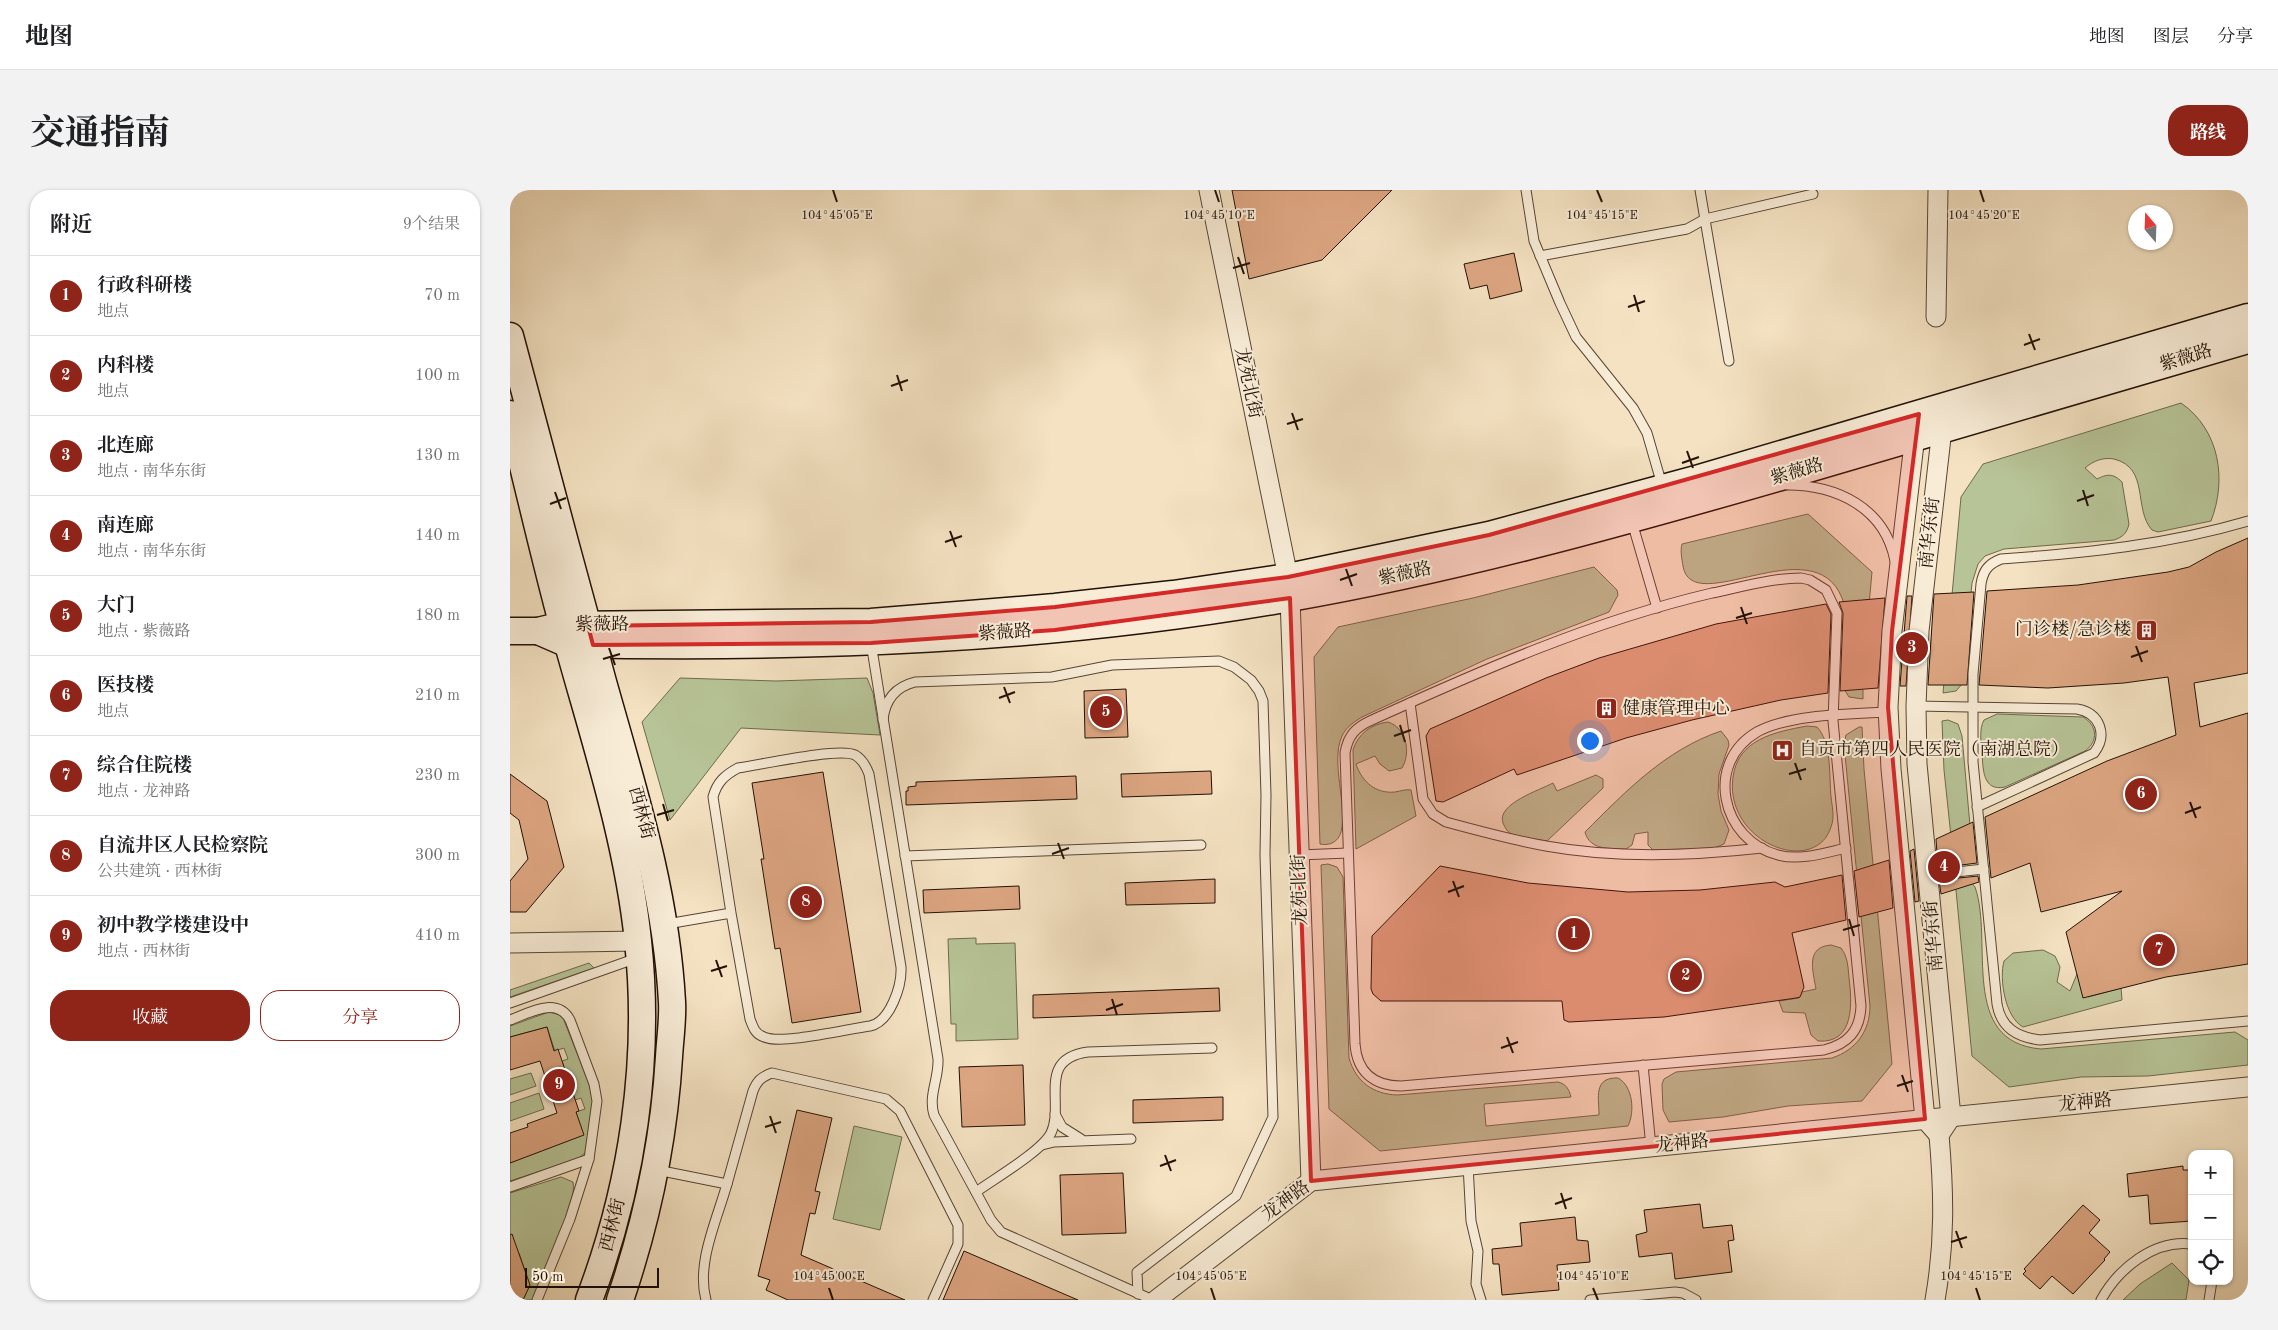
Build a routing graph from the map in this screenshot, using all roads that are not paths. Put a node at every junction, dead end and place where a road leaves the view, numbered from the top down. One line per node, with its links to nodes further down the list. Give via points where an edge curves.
1 (1209, 190): 23 (street, 龙苑北街)
2 (1526, 190): 7 (lane, via 1530,221)
3 (1700, 190): 6 (lane)
4 (1938, 190): 8 (street)
5 (1813, 194): 6 (lane)
6 (1705, 219): 7 (lane, via 1687,229); 12 (lane)
7 (1540, 256): 19 (lane, via 1576,338 1633,408 1647,433)
8 (1936, 317)
9 (2248, 317): 13 (main road, 紫薇路)
10 (510, 336): 26 (main road, 西林街)
11 (2248, 340): 16 (main road, 紫薇路)
12 (1729, 361)
13 (1946, 406): 15 (main road, 紫薇路); 16 (street, 南华东街)
14 (510, 414): 26 (main road, 西林街)
15 (1919, 414): 17 (street, 南华东街); 19 (main road, 紫薇路)
16 (1940, 431): 17 (main road, 紫薇路); 29 (street, 南华东街, via 1920,631)
17 (1913, 439): 18 (main road, 紫薇路); 22 (street, 南华东街)
18 (1752, 486): 20 (main road, 紫薇路); 22 (lane, via 1822,488 1864,507 1886,534)
19 (1663, 488): 23 (main road, 紫薇路)
20 (1631, 519): 23 (main road, 紫薇路, via 1494,556); 24 (lane)
21 (2248, 521): 30 (lane, via 2128,547 2043,557 2001,558 1993,562 1983,574 1981,584)
22 (1898, 578): 31 (street, 南华东街)
23 (1289, 588): 26 (main road, 紫薇路, via 1173,594 871,622); 27 (main road, 紫薇路, via 1055,630); 39 (street, 龙苑北街)
24 (1657, 608): 28 (lane, via 1535,649); 32 (lane, via 1783,579 1802,578 1818,584 1832,598 1837,613)
25 (510, 631): 26 (main road, 紫薇路)
26 (570, 634): 27 (main road, 紫薇路); 44 (main road, 西林街, via 650,847); 46 (main road, 西林街, via 624,855)
27 (871, 643): 33 (lane)
28 (1410, 703): 36 (lane, via 1423,799 1433,814 1446,822 1547,846 1608,853 1693,855); 38 (lane, via 1362,725 1349,737 1345,753)
29 (1916, 706): 30 (lane); 42 (street, 南华东街, via 1917,764)
30 (1972, 707): 34 (lane); 34 (lane, via 2077,709 2090,713 2101,728 2099,746 2088,757)
31 (1888, 712): 32 (lane); 55 (street, 南华东街)
32 (1833, 715): 36 (lane, via 1766,728 1746,740 1732,758 1725,780 1728,809 1739,831); 37 (lane)
33 (883, 720): 40 (lane); 70 (lane, via 892,694 899,687 915,682 1052,677 1112,665 1219,661 1234,667 1259,691 1263,709 1266,794 1273,1117 1239,1191 1137,1272)
34 (1977, 807): 41 (lane)
35 (1201, 845): 40 (lane)
36 (1762, 848): 37 (lane, via 1794,857)
37 (1846, 848): 51 (lane, via 1862,1006 1859,1024 1851,1036 1838,1047 1824,1050)
38 (1348, 853): 39 (lane); 51 (lane, via 1355,1052 1361,1067 1372,1080 1401,1086)
39 (1299, 855): 64 (street, 龙苑北街)
40 (905, 856): 67 (lane, via 938,1060 932,1108)
41 (1984, 869): 42 (lane); 49 (lane, via 1996,1004 2002,1019 2014,1034 2040,1040)
42 (1928, 875): 54 (street, 南华东街)
43 (731, 914): 43 (lane, via 713,797 716,785 738,768 836,752 855,755 869,774 901,968 899,991 882,1019 870,1026 779,1040 762,1037 750,1020); 44 (lane)
44 (665, 925): 63 (main road, 西林街, via 672,1004 668,1086)
45 (510, 943): 46 (street)
46 (638, 949): 47 (lane); 72 (main road, 西林街, via 643,1009 639,1082 628,1164 607,1254)
47 (510, 1003)
48 (510, 1020): 61 (lane, via 546,1008 558,1009 568,1016 596,1092)
49 (2248, 1021)
50 (1212, 1048): 53 (lane, via 1088,1052 1075,1056 1063,1064 1055,1077)
51 (1643, 1065): 60 (lane)
52 (2248, 1087): 54 (street, 龙神路)
53 (1054, 1110): 58 (lane, via 1066,1131); 59 (lane, via 1051,1132)
54 (1951, 1117): 55 (street, 龙神路); 56 (street)
55 (1925, 1120): 56 (street); 60 (street, 龙神路)
56 (1939, 1135): 80 (street, via 1944,1221)
57 (1131, 1139): 58 (lane)
58 (1088, 1140): 59 (lane)
59 (1040, 1146): 67 (lane)
60 (1651, 1147): 62 (street, 龙神路)
61 (589, 1159): 66 (lane); 71 (lane, via 570,1219)
62 (1468, 1165): 64 (street, 龙神路); 77 (lane, via 1471,1221 1478,1251 1476,1284)
63 (657, 1170): 65 (lane); 73 (main road, 西林街, via 634,1260)
64 (1311, 1181): 76 (street, 龙神路)
65 (727, 1184): 74 (lane, via 705,1260 703,1281); 75 (lane, via 756,1082 763,1076 772,1073 886,1099 900,1112 958,1225 958,1244)
66 (510, 1187)
67 (976, 1192): 70 (lane, via 996,1227 1008,1236)
68 (2188, 1244): 81 (lane, via 2145,1254 2114,1280)
69 (2211, 1285): 82 (lane)
70 (1138, 1294): 76 (lane)
71 (537, 1300)
72 (589, 1300)
73 (620, 1300)
74 (706, 1300)
75 (933, 1300)
76 (1155, 1300)
77 (1481, 1300)
78 (1590, 1300): 79 (lane, via 1675,1292)
79 (1696, 1300)
80 (1935, 1300)
81 (2101, 1300)
82 (2209, 1300)

